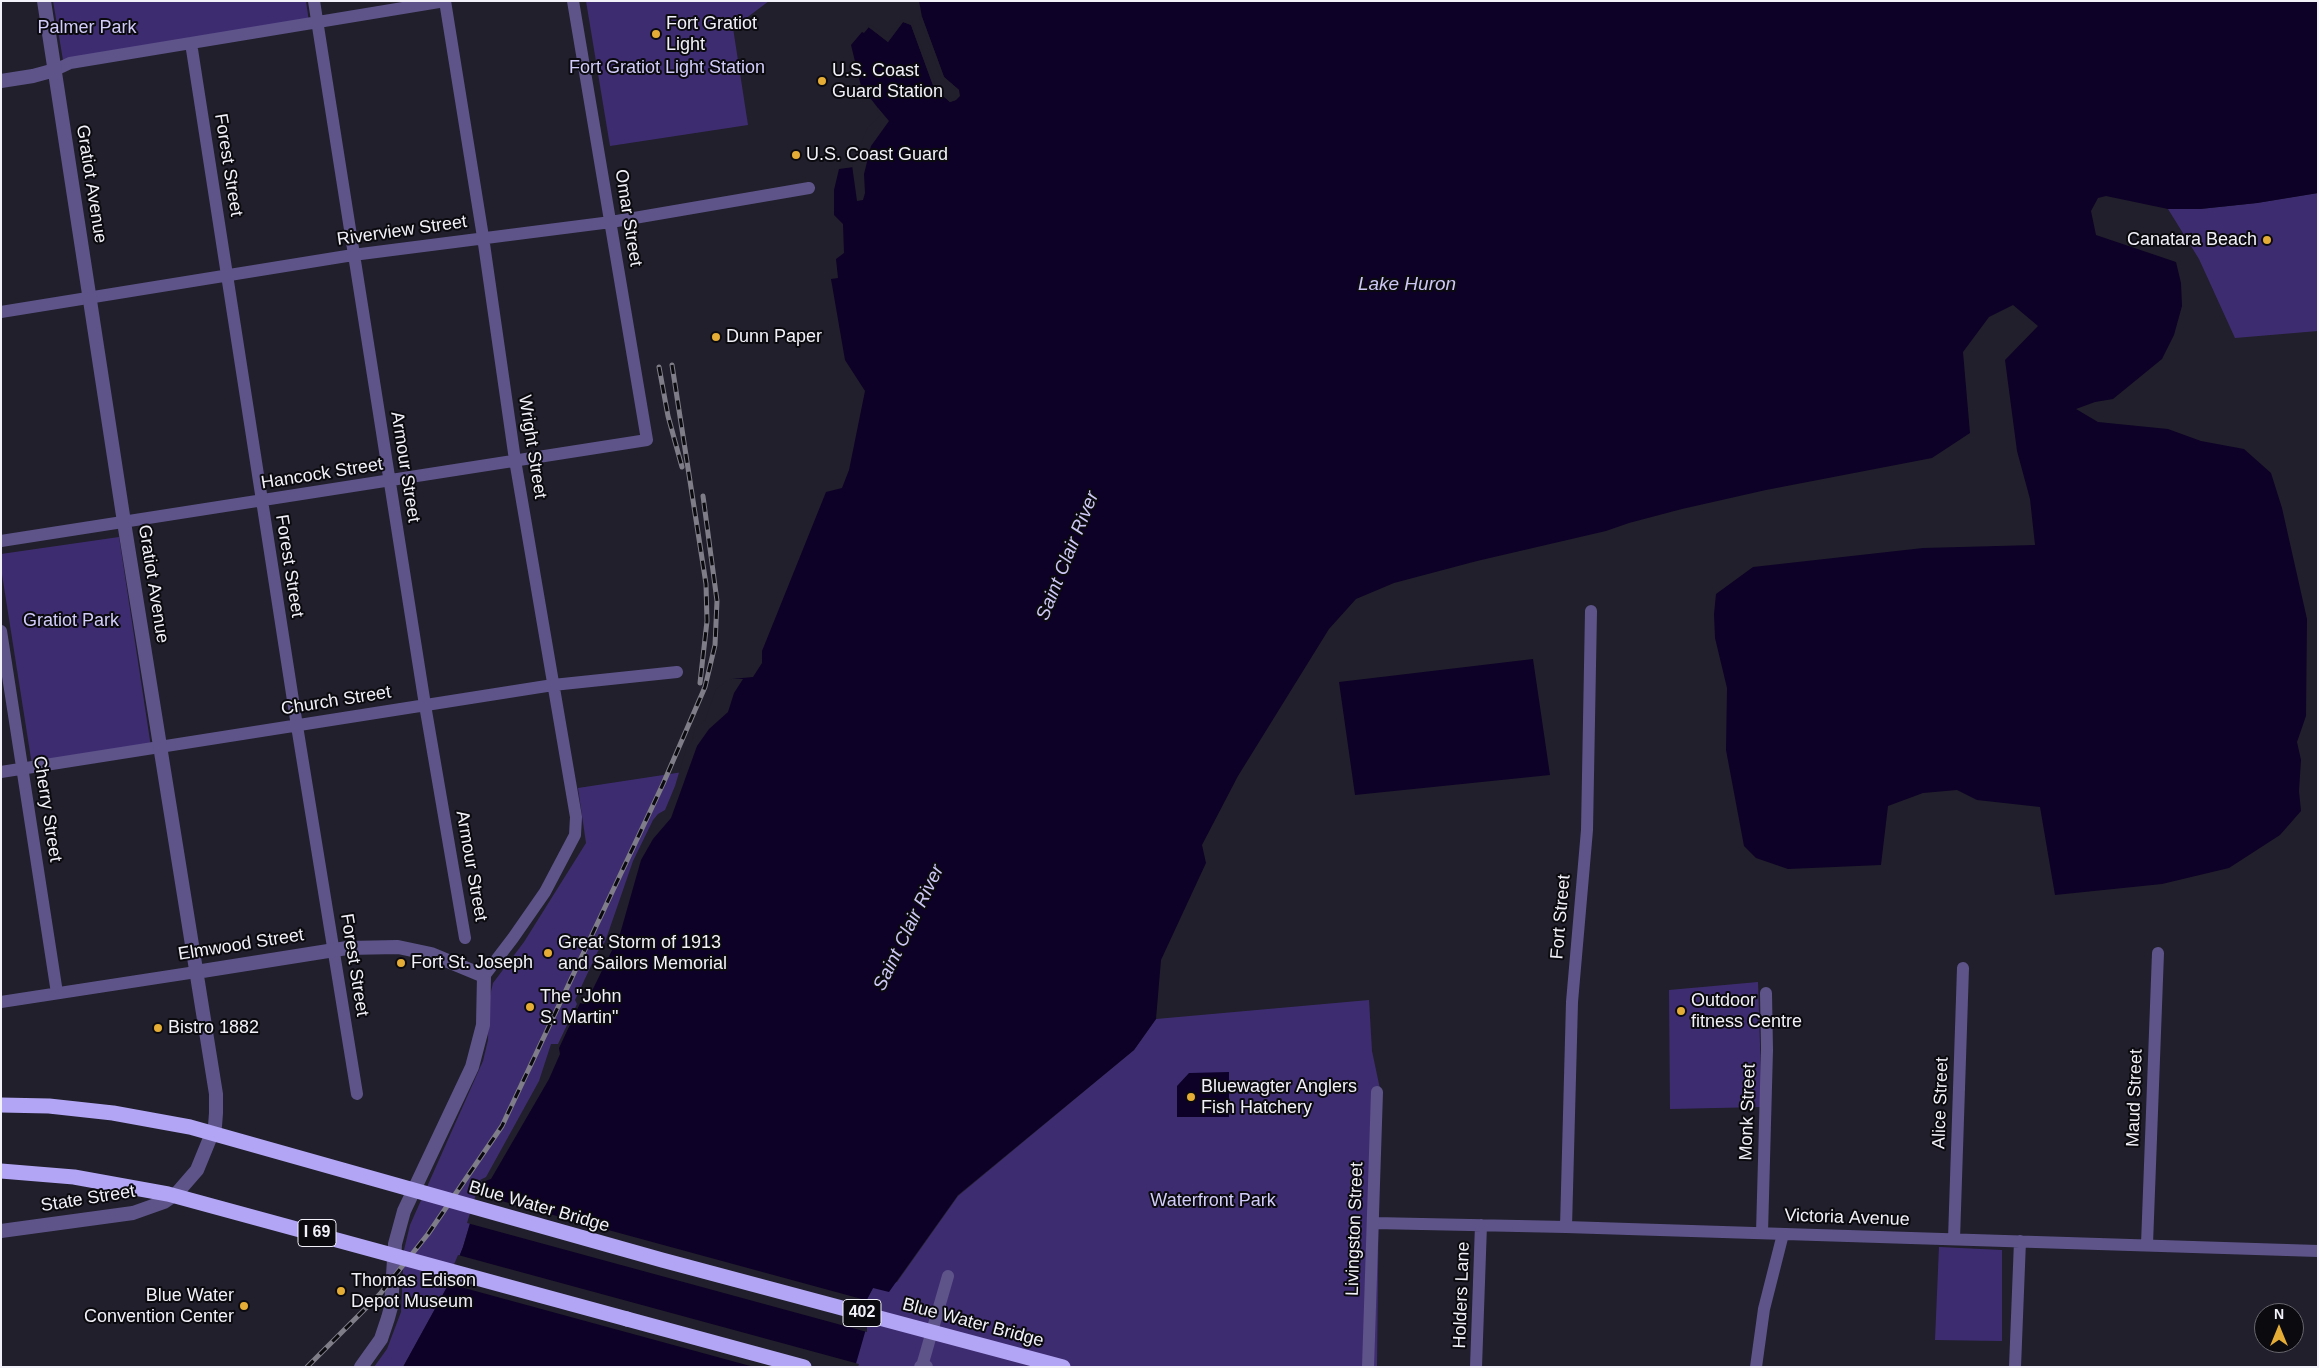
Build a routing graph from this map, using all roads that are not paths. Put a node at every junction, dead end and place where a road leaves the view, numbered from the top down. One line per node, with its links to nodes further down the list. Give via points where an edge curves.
1 (44, 1): 7 (street, Gratiot Avenue)
2 (314, 1): 5 (street, Armour Street)
3 (445, 1): 5 (street); 11 (street, Wright Street)
4 (573, 1): 10 (street, Omar Street)
5 (318, 23): 6 (street); 12 (street, Armour Street)
6 (191, 43): 7 (street, via 70,64); 13 (street, Forest Street)
7 (55, 70): 8 (street); 14 (street, Gratiot Avenue)
8 (1, 81)
9 (809, 188): 10 (street, Riverview Street)
10 (610, 222): 11 (street, Riverview Street); 16 (street, Omar Street)
11 (483, 237): 12 (street, Riverview Street); 17 (street, Wright Street)
12 (353, 255): 13 (street, Riverview Street); 18 (street, Armour Street)
13 (227, 276): 14 (street, Riverview Street); 19 (street, Forest Street)
14 (90, 298): 15 (street, Riverview Street); 20 (street, Gratiot Avenue)
15 (1, 312)
16 (647, 440): 17 (street, Hancock Street)
17 (515, 460): 18 (street, Hancock Street); 25 (street, Wright Street)
18 (390, 482): 19 (street, Hancock Street); 26 (street, Armour Street)
19 (261, 501): 20 (street, Hancock Street); 27 (street, Forest Street)
20 (124, 522): 21 (street, Hancock Street); 28 (street, Gratiot Avenue)
21 (1, 541)
22 (1591, 611): 47 (street, Fort Street, via 1587,830 1572,1002)
23 (1, 630): 29 (street, Cherry Street)
24 (678, 672): 25 (street, Church Street)
25 (553, 686): 26 (street, Church Street); 36 (street, Wright Street, via 575,835 545,892)
26 (425, 705): 27 (street, Church Street); 31 (street, Armour Street)
27 (297, 726): 28 (street, Church Street); 32 (street, Forest Street)
28 (160, 747): 29 (street, Church Street); 35 (street, Gratiot Avenue)
29 (23, 768): 30 (street, Church Street); 37 (street, Cherry Street)
30 (1, 772)
31 (465, 938)
32 (334, 952): 35 (street, Elmwood Street); 36 (street, Elmwood Street, via 347,948 398,947 431,954); 41 (street, Forest Street)
33 (2158, 953): 53 (street, Maud Street)
34 (1962, 968): 51 (street, Alice Street)
35 (196, 972): 37 (street, Elmwood Street); 43 (street, Gratiot Avenue, via 216,1094 214,1126)
36 (484, 976): 57 (street, via 480,1042 472,1067 404,1211 395,1244 391,1307 381,1339)
37 (57, 993): 39 (street, Elmwood Street)
38 (1766, 993): 49 (street, Monk Street)
39 (1, 1002)
40 (1377, 1092): 45 (street, Livingston Street)
41 (357, 1094)
42 (1, 1105): 59 (highway, Blue Water Bridge / 402, bridge, via 79,1109 190,1127 662,1260)
43 (197, 1170): 48 (street, State Street, via 177,1193 164,1202 134,1213)
44 (1, 1171): 58 (highway, I 69, bridge, via 74,1177 168,1194)
45 (1374, 1223): 46 (street, Victoria Avenue); 60 (street, Livingston Street)
46 (1482, 1225): 47 (street, Victoria Avenue); 61 (street, Holders Lane)
47 (1566, 1227): 49 (street, Victoria Avenue)
48 (1, 1231)
49 (1762, 1233): 50 (street, Victoria Avenue)
50 (1783, 1234): 51 (street, Victoria Avenue); 62 (street, via 1764,1309)
51 (1954, 1239): 52 (street, Victoria Avenue)
52 (2020, 1241): 53 (street, Victoria Avenue); 63 (street)
53 (2147, 1244): 54 (street, Victoria Avenue)
54 (2318, 1251)
55 (948, 1276): 56 (street)
56 (923, 1366)
57 (361, 1367)
58 (804, 1367)
59 (1062, 1367)
60 (1368, 1367)
61 (1476, 1367)
62 (1756, 1367)
63 (2015, 1367)

